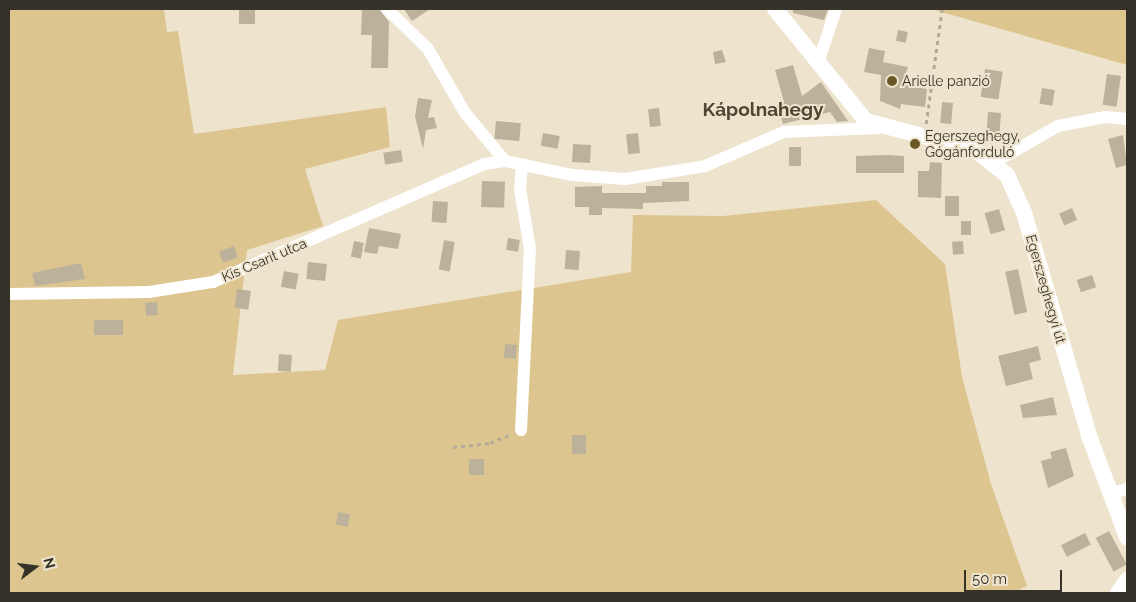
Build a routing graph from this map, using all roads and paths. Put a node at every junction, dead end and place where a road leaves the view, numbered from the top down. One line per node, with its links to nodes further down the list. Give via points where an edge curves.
1 (387, 9): 9 (street, via 428,49 464,113)
2 (775, 9): 5 (street, Egerszeghegyi út)
3 (836, 9): 5 (street)
4 (942, 9): 8 (path)
5 (818, 63): 7 (street, Egerszeghegyi út, via 857,114)
6 (1127, 119): 10 (street, via 1105,117 1058,126)
7 (878, 128): 8 (street, Egerszeghegyi út); 11 (street, Egerszeghegyi út, via 784,132 705,166 625,179 580,176)
8 (924, 138): 10 (street, Egerszeghegyi út, via 975,150)
9 (504, 161): 11 (street, Egerszeghegyi út); 12 (street, Kis Csarit utca, via 457,172 404,201 198,286 149,292)
10 (995, 162): 16 (street, Egerszeghegyi út, via 1007,174 1024,213)
11 (522, 164): 13 (street, via 520,189 530,249)
12 (9, 294)
13 (521, 430): 14 (path, via 490,443)
14 (453, 447)
15 (1127, 489): 16 (street)
16 (1109, 494): 17 (street, Egerszeghegyi út)
17 (1127, 537)
18 (1127, 580): 19 (street)
19 (1118, 593)

